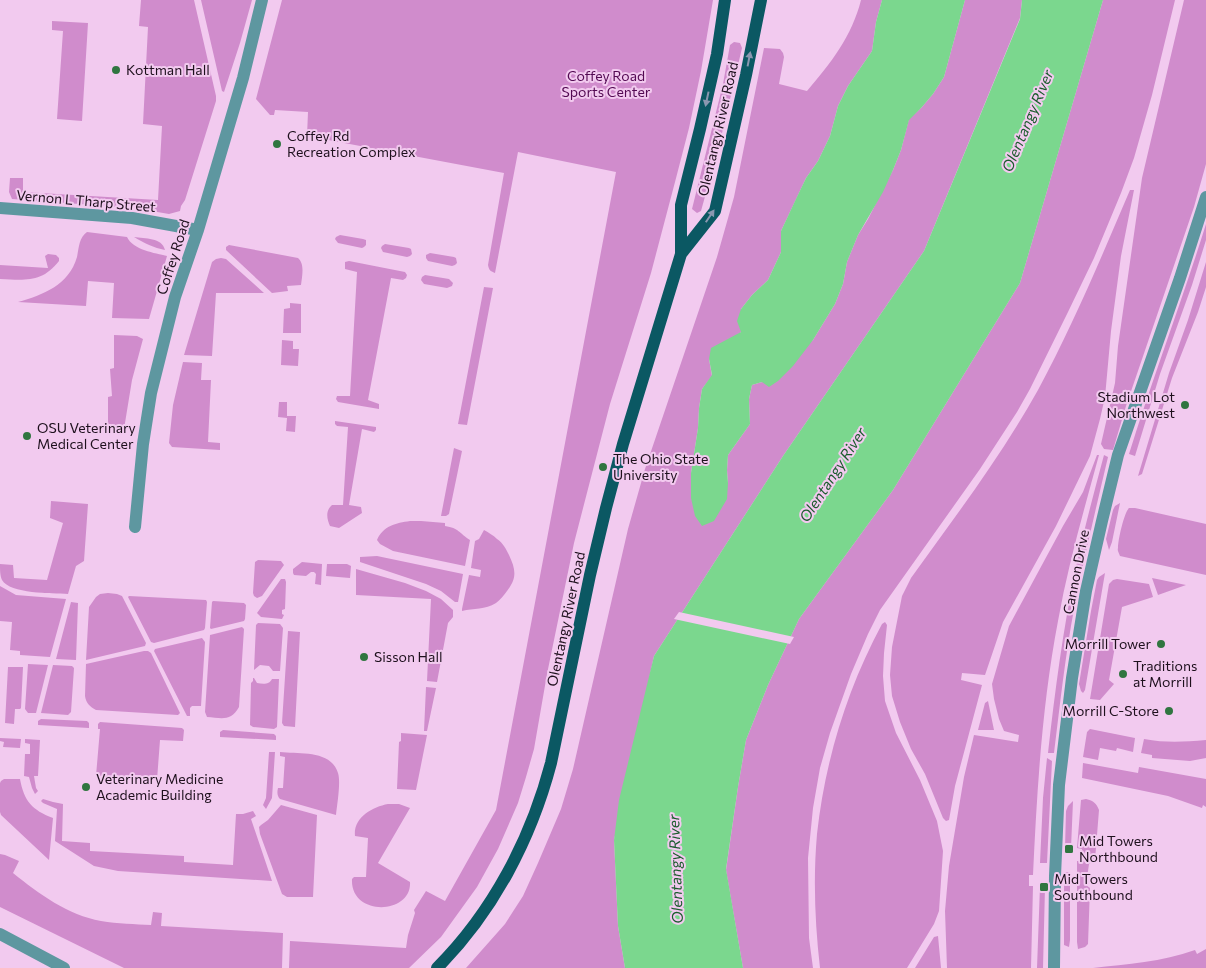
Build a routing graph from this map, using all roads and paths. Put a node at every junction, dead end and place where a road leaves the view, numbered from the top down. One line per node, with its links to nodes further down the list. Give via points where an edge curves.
1 (262, 0): 6 (street, Coffey Road, via 243,78)
2 (725, 0): 7 (main road, Olentangy River Road, one-way to 7, via 717,54 681,205)
3 (761, 0): 7 (main road, Olentangy River Road, one-way to 3, via 715,211)
4 (1206, 197): 12 (street, Cannon Drive, via 1118,455 1086,591 1059,786)
5 (0, 208): 6 (street, Vernon L Tharp Street, via 132,218)
6 (198, 230): 8 (street, Coffey Road, via 176,297 151,393)
7 (681, 254): 11 (main road, Olentangy River Road, via 606,508 544,792 505,878 468,933)
8 (136, 527)
9 (0, 934): 10 (street)
10 (64, 968)
11 (437, 968)
12 (1054, 968)

